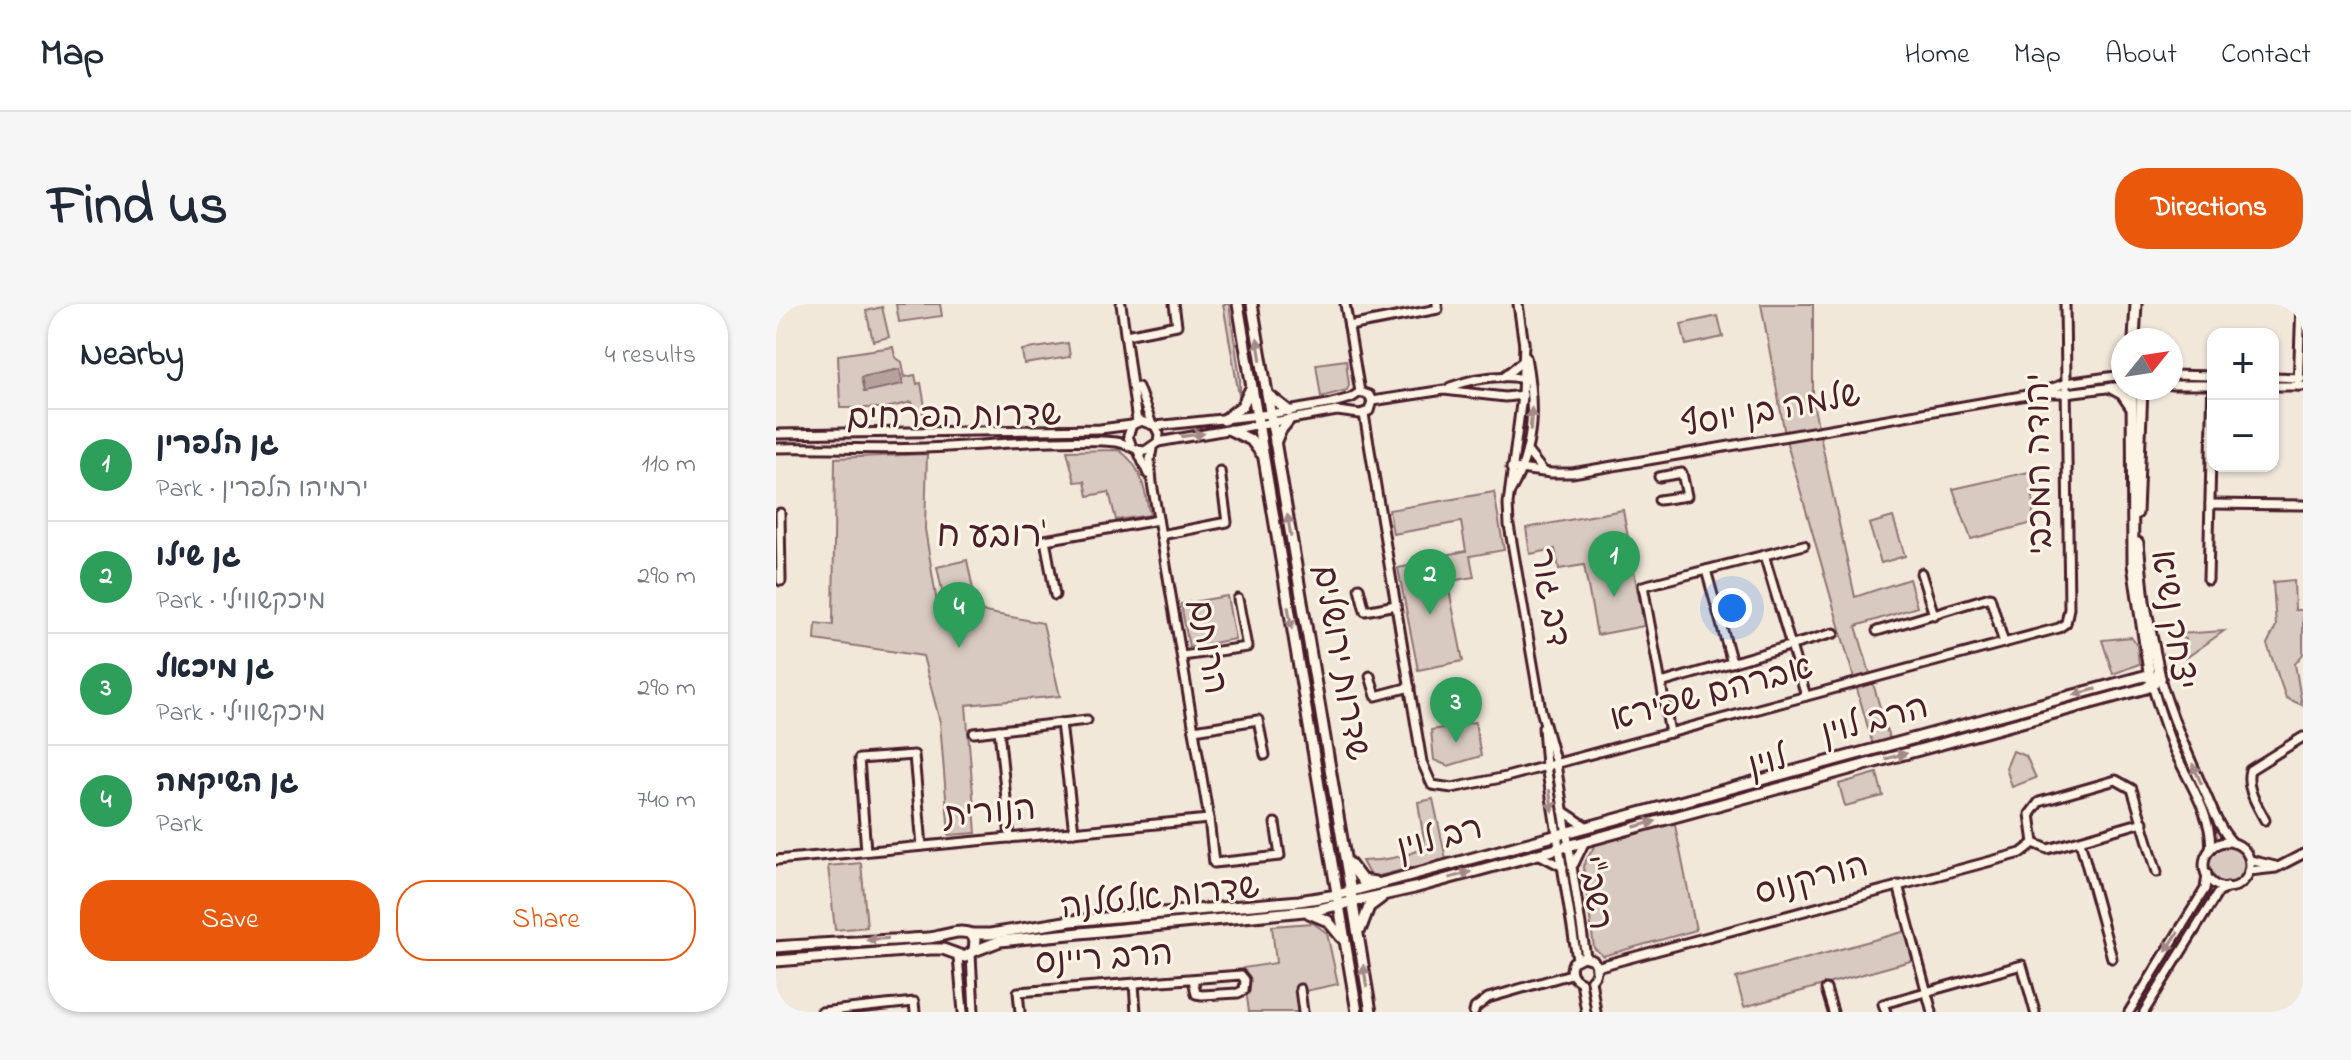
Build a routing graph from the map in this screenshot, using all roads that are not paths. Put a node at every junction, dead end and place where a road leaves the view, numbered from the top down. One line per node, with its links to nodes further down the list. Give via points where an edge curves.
1 (1121, 304): 15 (street)
2 (1174, 304): 15 (street, via 1177,325)
3 (1238, 304): 27 (main road)
4 (1252, 304): 37 (main road, שדרות ירושלים, one-way to 4)
5 (1345, 304): 12 (street)
6 (1437, 304): 12 (street, via 1438,309)
7 (1518, 304): 16 (street, דב גור)
8 (2065, 304): 26 (street, יהודה המכבי)
9 (2138, 304): 13 (main road); 14 (main road)
10 (2301, 304): 11 (street)
11 (2302, 316): 25 (street)
12 (1349, 326): 34 (street)
13 (2135, 328)
14 (2140, 328)
15 (1126, 335): 17 (street)
16 (1524, 342): 18 (street, דב גור); 31 (street, דב גור)
17 (1129, 356): 54 (street); 55 (street)
18 (1523, 361): 20 (street); 23 (street, דב גור)
19 (2183, 376): 22 (street)
20 (1503, 377): 23 (street); 33 (street)
21 (2111, 377): 26 (street, שלמה בן יוסף)
22 (2207, 377)
23 (1522, 378): 31 (street); 38 (street, דב גור)
24 (2279, 378): 25 (street)
25 (2300, 382): 30 (street)
26 (2066, 383): 35 (street, שלמה בן יוסף); 36 (street, יהודה המכבי)
27 (1251, 385): 52 (main road, via 1242,406); 53 (main road)
28 (2183, 385): 29 (street)
29 (2207, 385)
30 (2279, 385)
31 (1532, 387): 38 (street); 62 (street, דב גור, one-way to 31)
32 (2111, 388): 36 (street, שלמה בן יוסף)
33 (1444, 390): 39 (street); 45 (street)
34 (1360, 392): 40 (street); 45 (street)
35 (2039, 393): 36 (street, שלמה בן יוסף); 67 (street, שלמה בן יוסף, via 1572,473)
36 (2066, 393): 89 (street, יהודה המכבי)
37 (1267, 394): 50 (main road); 51 (main road, שדרות ירושלים)
38 (1522, 396): 39 (street); 48 (street, דב גור)
39 (1505, 397): 48 (street)
40 (1351, 398): 47 (street); 50 (street)
41 (2126, 400): 46 (main road)
42 (2132, 400): 46 (main road, יצחק נשיא)
43 (2142, 400): 99 (main road, via 2137,525)
44 (2213, 400): 72 (street)
45 (1372, 401): 49 (street)
46 (2132, 409): 95 (main road, יצחק נשיא, via 2133,565)
47 (1353, 411): 49 (street); 50 (street)
48 (1519, 413): 64 (street, דב גור)
49 (1364, 414): 87 (street)
50 (1289, 416): 51 (street); 58 (main road)
51 (1270, 419): 53 (street); 58 (main road, שדרות ירושלים)
52 (1224, 420): 53 (street); 55 (street)
53 (1257, 421): 56 (street); 63 (main road)
54 (1135, 424): 55 (street); 57 (street, שדרות הפרחים); 61 (street, via 1128,436)
55 (1153, 424): 59 (street, via 1159,434)
56 (1230, 430): 59 (street, one-way to 56, via 1172,438); 63 (main road, via 1251,440)
57 (776, 434)
58 (1275, 443): 133 (main road, שדרות ירושלים, one-way to 58)
59 (1155, 446): 61 (street); 69 (street, הרותם)
60 (776, 448): 61 (street, שדרות הפרחים, via 1116,442)
61 (1135, 449): 69 (street, הרותם)
62 (1527, 451): 65 (street, דב גור); 67 (street)
63 (1263, 458): 136 (main road, one-way to 136)
64 (1511, 468): 65 (street, שלמה בן יוסף); 70 (street, דב גור)
65 (1523, 470): 67 (street, שלמה בן יוסף); 70 (street, דב גור)
66 (1220, 471): 76 (street, via 1227,522)
67 (1545, 473)
68 (1659, 477): 71 (street, via 1682,473 1687,496)
69 (1152, 483): 75 (street, הרותם)
70 (1509, 494): 105 (street, דב גור, via 1509,525)
71 (1659, 500)
72 (2210, 504): 73 (street); 82 (street)
73 (2303, 505)
74 (780, 513): 78 (street)
75 (1158, 520): 76 (street, הרותם); 85 (street, via 1045,540)
76 (1161, 535): 94 (street, הרותם)
77 (1804, 545): 79 (street)
78 (778, 552): 83 (street)
79 (1764, 555): 80 (street); 93 (street)
80 (1706, 570): 96 (street); 100 (street, via 1643,586)
81 (1921, 573): 88 (street)
82 (2208, 580)
83 (781, 581)
84 (1359, 588): 87 (street, via 1365,611)
85 (1055, 595)
86 (1238, 599): 94 (street, via 1247,647)
87 (1396, 605): 101 (street)
88 (1934, 615): 90 (street); 92 (street, via 1990,597)
89 (2066, 623): 92 (street, אברהם שפירא)
90 (1877, 631)
91 (1834, 633): 93 (street)
92 (2004, 643): 103 (street, אברהם שפירא)
93 (1791, 645): 96 (street); 103 (street)
94 (1182, 656): 109 (street, הרותם)
95 (2145, 656): 98 (main road); 99 (main road, יצחק נשיא)
96 (1732, 663): 100 (street)
97 (1370, 676): 101 (street, via 1376,696)
98 (2131, 679): 99 (main road, הרב לוין); 121 (main road, הרב לוין, one-way to 121)
99 (2154, 679): 102 (main road, לוין); 104 (street, יצחק נשיא); 128 (street, one-way to 99, via 2221,829)
100 (1661, 683): 111 (street)
101 (1410, 687): 115 (street, אברהם שפירא, via 1422,762 1432,785 1452,788)
102 (2134, 691): 104 (street); 125 (main road, לוין, one-way to 102)
103 (1806, 696): 111 (street, אברהם שפירא)
104 (2157, 702): 131 (street, יצחק נשיא, via 2205,817)
105 (1541, 710): 114 (street, דב גור); 115 (street, דב גור)
106 (1087, 720): 107 (street)
107 (1061, 723): 108 (street); 122 (street)
108 (999, 730): 110 (street); 124 (street)
109 (1194, 730): 113 (street, via 1258,720); 117 (street, הרותם)
110 (974, 733)
111 (1670, 733): 114 (street, אברהם שפירא)
112 (2303, 737): 118 (street, via 2250,770 2253,798)
113 (1265, 755)
114 (1556, 764): 115 (street, אברהם שפירא); 116 (street, דב גור)
115 (1546, 766): 123 (street, דב גור, one-way to 123)
116 (1563, 811): 121 (street); 123 (street, דב גור)
117 (1209, 819): 120 (street, הרותם, via 1214,863 1280,856); 122 (street, הנורית)
118 (2265, 820)
119 (2143, 822): 126 (street); 127 (street, via 2132,789 2116,780 2039,802 2030,814); 143 (street)
120 (1275, 823)
121 (1587, 827): 123 (main road, הרב לוין)
122 (1074, 832): 124 (street, הנורית)
123 (1562, 834): 130 (street, רשב"י); 145 (main road, רב לוין)
124 (1010, 838): 129 (street, הנורית)
125 (1585, 841): 130 (main road, לוין); 141 (street)
126 (2080, 841): 127 (street, via 2048,849); 161 (street)
127 (2034, 843): 146 (street, הורקנוס, via 2021,853)
128 (2233, 843): 131 (street); 138 (street)
129 (922, 846): 132 (street, הנורית); 132 (street, via 914,755 859,759)
130 (1564, 846): 134 (main road, לוין); 140 (street, רשב"י); 141 (street)
131 (2210, 850): 144 (street)
132 (866, 851): 137 (street, הנורית)
133 (1345, 851): 145 (main road, via 1362,880); 149 (main road, שדרות ירושלים)
134 (1534, 854): 140 (street); 148 (main road, לוין, one-way to 134)
135 (2303, 854): 139 (street)
136 (1331, 857): 150 (main road, via 1329,883); 151 (main road)
137 (776, 860)
138 (2250, 860): 139 (street); 142 (street)
139 (2285, 865): 142 (street)
140 (1563, 867): 162 (street, רשב"י)
141 (1573, 870): 160 (street)
142 (2249, 871): 147 (street, via 2241,883)
143 (2157, 872)
144 (2207, 874): 147 (street); 189 (street, one-way to 189, via 2205,889)
145 (1382, 883): 149 (main road, רב לוין)
146 (1898, 885): 164 (street, הורקנוס); 172 (street)
147 (2227, 887): 190 (street, via 2217,894)
148 (1387, 894): 149 (main road, לוין); 155 (main road, via 1369,907)
149 (1352, 896): 151 (main road, שדרות אלטלנה); 155 (main road, שדרות ירושלים)
150 (1310, 899): 151 (main road, שדרות אלטלנה); 154 (main road, שדרות אלטלנה)
151 (1338, 900): 152 (main road, שדרות אלטלנה); 157 (main road)
152 (1298, 911): 157 (main road, via 1328,921); 158 (main road, שדרות אלטלנה, via 1000,941)
153 (955, 933): 154 (main road); 156 (main road, one-way to 156); 159 (main road, via 950,940)
154 (971, 934): 158 (main road)
155 (1360, 941): 182 (main road, שדרות ירושלים, one-way to 155)
156 (776, 947)
157 (1346, 948): 181 (main road)
158 (972, 952): 159 (main road); 177 (street)
159 (955, 955): 163 (main road, via 938,949); 176 (street)
160 (1586, 957): 162 (street); 164 (street)
161 (2112, 958)
162 (1577, 959): 165 (street)
163 (776, 961)
164 (1596, 967): 167 (street)
165 (1571, 974): 168 (street); 183 (street, via 1488,998)
166 (1193, 979): 166 (street, הרב ריינס, via 1241,975 1244,990 1196,994); 169 (street, הרב ריינס)
167 (1591, 980): 168 (street); 185 (street)
168 (1581, 982): 184 (street, רשב"י)
169 (1134, 984): 178 (street, הרב ריינס, via 1018,992); 179 (street)
170 (1300, 989): 180 (street)
171 (1826, 989): 186 (street)
172 (1926, 991): 173 (street, via 1883,1004); 187 (street); 188 (street, via 2022,965)
173 (1883, 1011)
174 (821, 1012): 175 (street, via 914,1002)
175 (915, 1012)
176 (963, 1012)
177 (974, 1012)
178 (1020, 1012)
179 (1136, 1012)
180 (1303, 1012)
181 (1357, 1012)
182 (1371, 1012)
183 (1474, 1012)
184 (1586, 1012)
185 (1596, 1012)
186 (1833, 1012)
187 (1932, 1012)
188 (2033, 1012)
189 (2129, 1012)
190 (2144, 1012)

